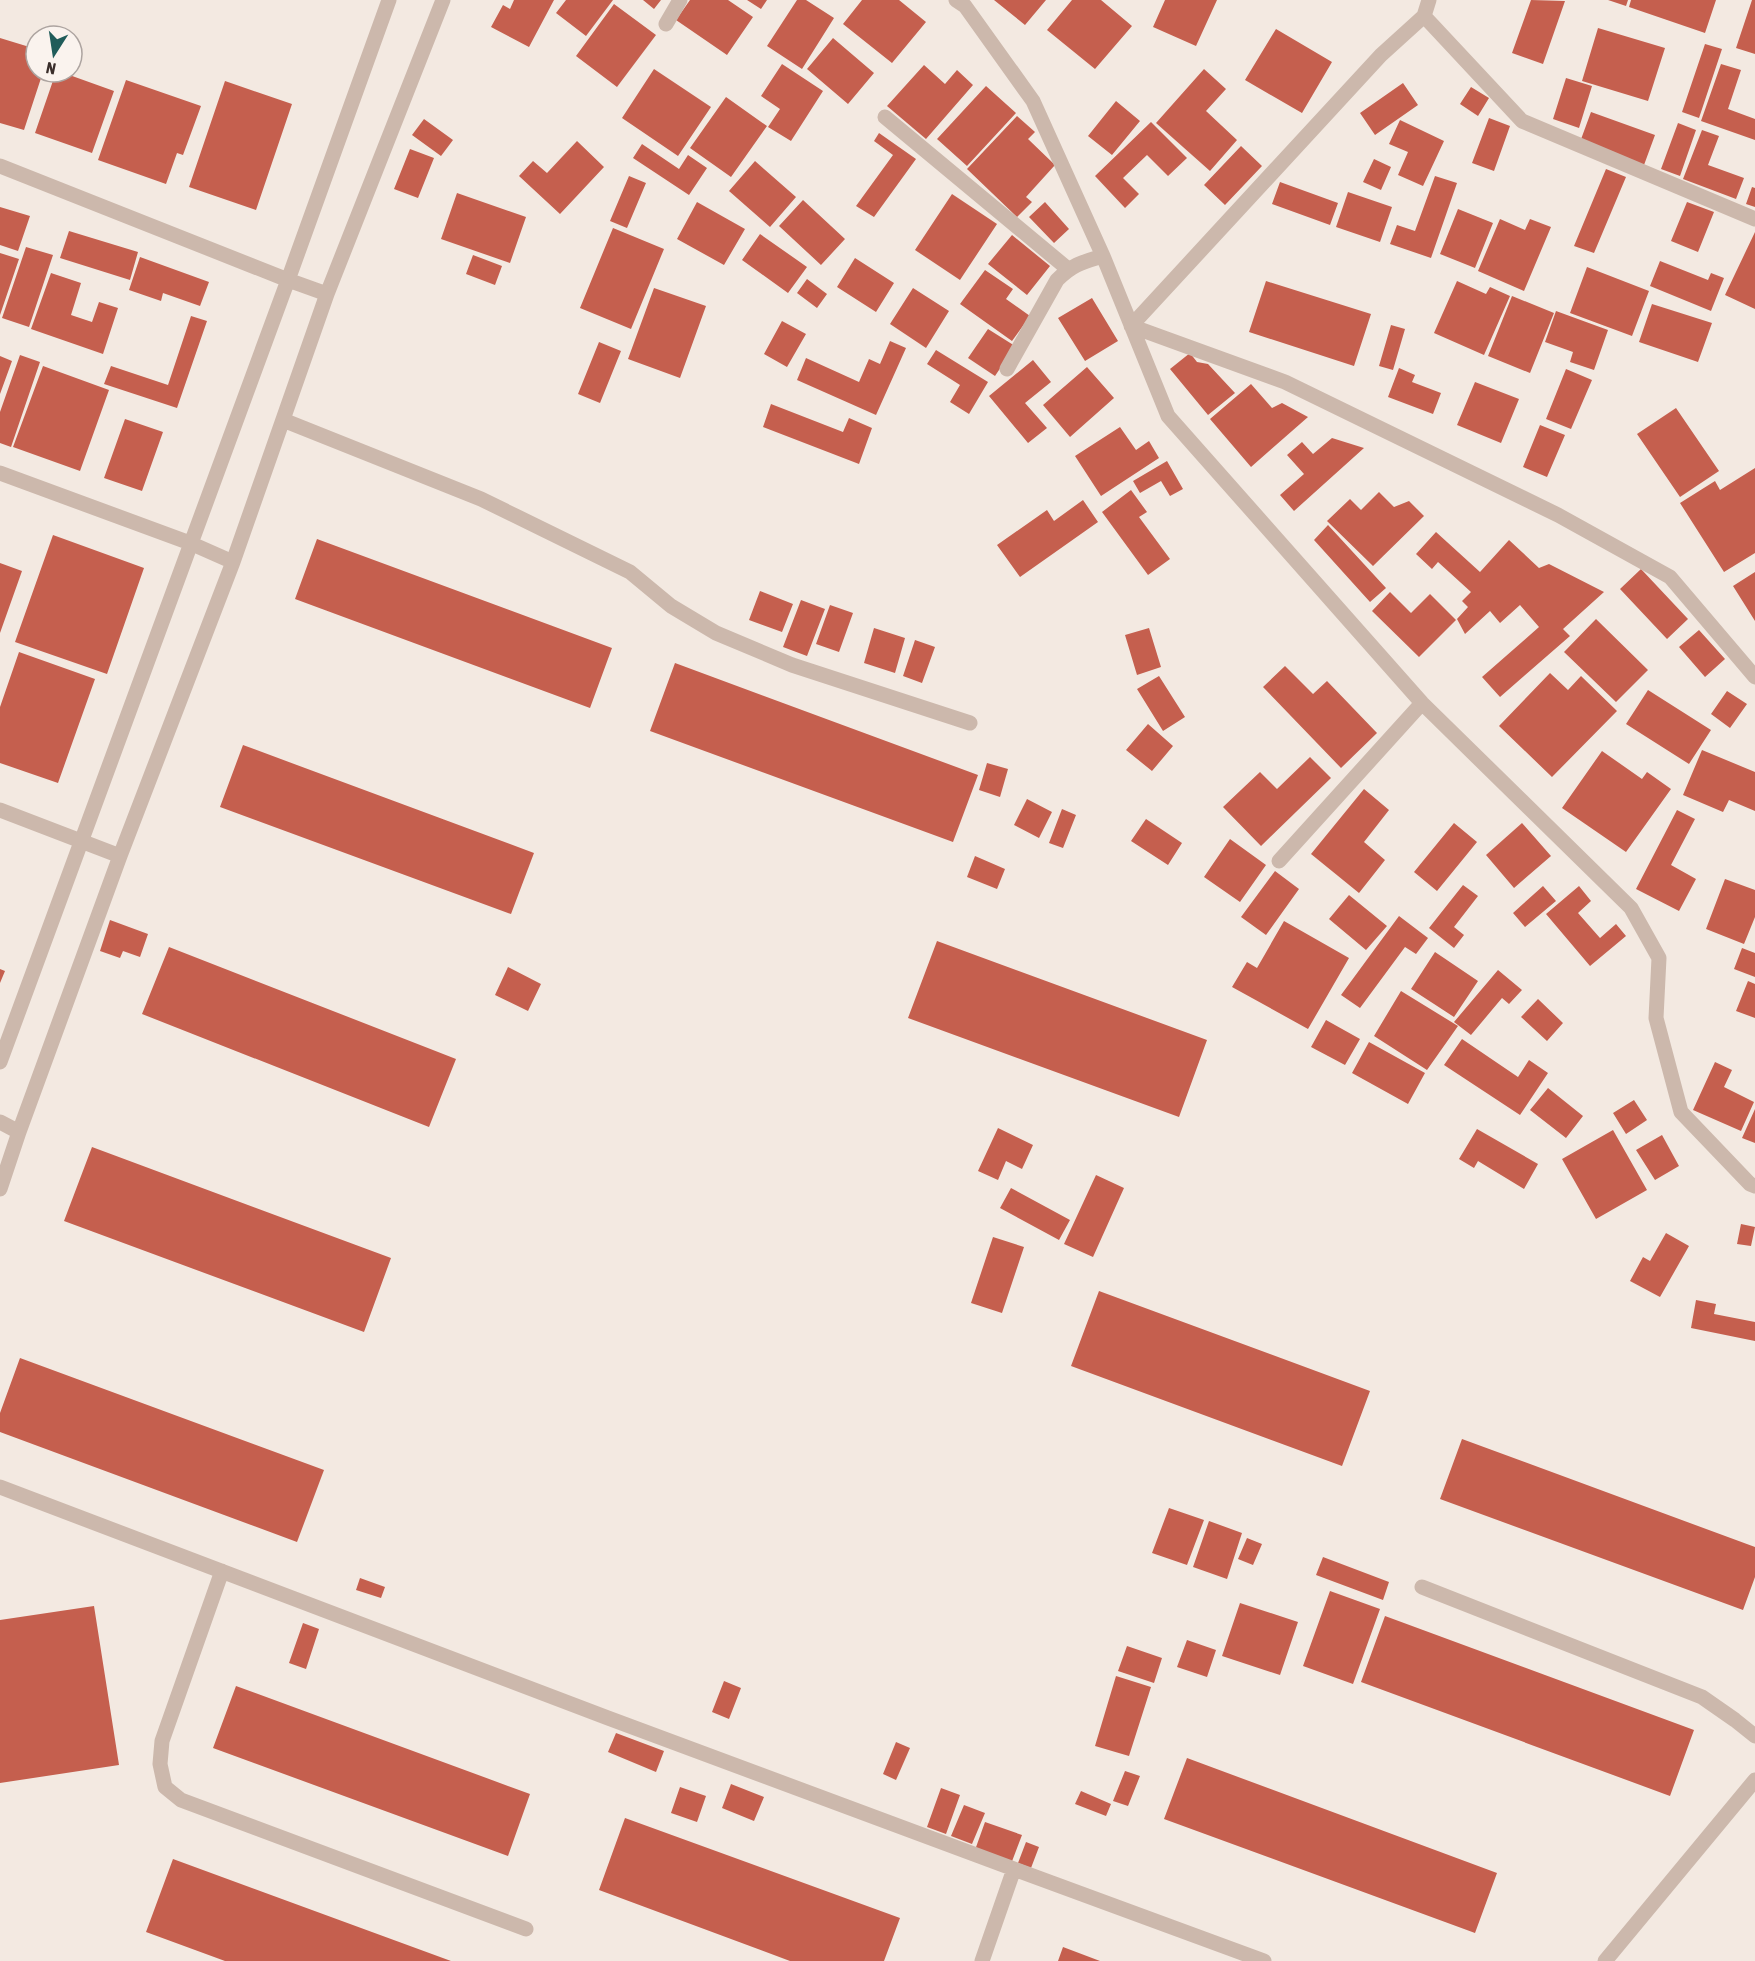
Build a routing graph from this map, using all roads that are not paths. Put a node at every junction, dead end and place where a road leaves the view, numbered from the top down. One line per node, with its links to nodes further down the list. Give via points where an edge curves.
1 (389, 0): 13 (street)
2 (443, 0): 14 (street)
3 (680, 0): 7 (street)
4 (957, 0): 11 (street, via 966,6 1033,101)
5 (1429, 0): 6 (street)
6 (1424, 16): 10 (street, via 1522,121); 15 (street, via 1381,55)
7 (666, 24)
8 (885, 117): 12 (street)
9 (0, 166): 13 (street)
10 (1755, 219)
11 (1103, 256): 12 (street); 15 (street)
12 (1068, 269): 16 (street)
13 (288, 280): 14 (street); 19 (street)
14 (327, 294): 17 (street)
15 (1131, 326): 21 (street, via 1285,382 1558,515 1670,577); 22 (street, via 1168,416)
16 (1007, 369)
17 (283, 420): 20 (street); 23 (street, via 481,499 630,572 671,606 716,633 792,665)
18 (0, 473): 19 (street)
19 (190, 543): 20 (street); 25 (street)
20 (233, 562): 26 (street)
21 (1755, 677)
22 (1422, 703): 27 (street); 31 (street, via 1631,908 1659,958 1656,1018 1681,1112)
23 (970, 723)
24 (0, 810): 25 (street)
25 (81, 840): 26 (street); 28 (street)
26 (120, 856): 30 (street)
27 (1279, 861)
28 (0, 1062)
29 (0, 1122): 30 (street)
30 (19, 1132): 32 (street)
31 (1755, 1186)
32 (0, 1189)
33 (0, 1487): 34 (street)
34 (222, 1571): 38 (street); 39 (street, via 162,1742 160,1764 165,1787 181,1800)
35 (1422, 1587): 36 (street, via 1702,1697)
36 (1755, 1736)
37 (1755, 1780): 42 (street)
38 (1014, 1869): 40 (street); 41 (street)
39 (526, 1929)
40 (982, 1961)
41 (1264, 1961)
42 (1605, 1961)

